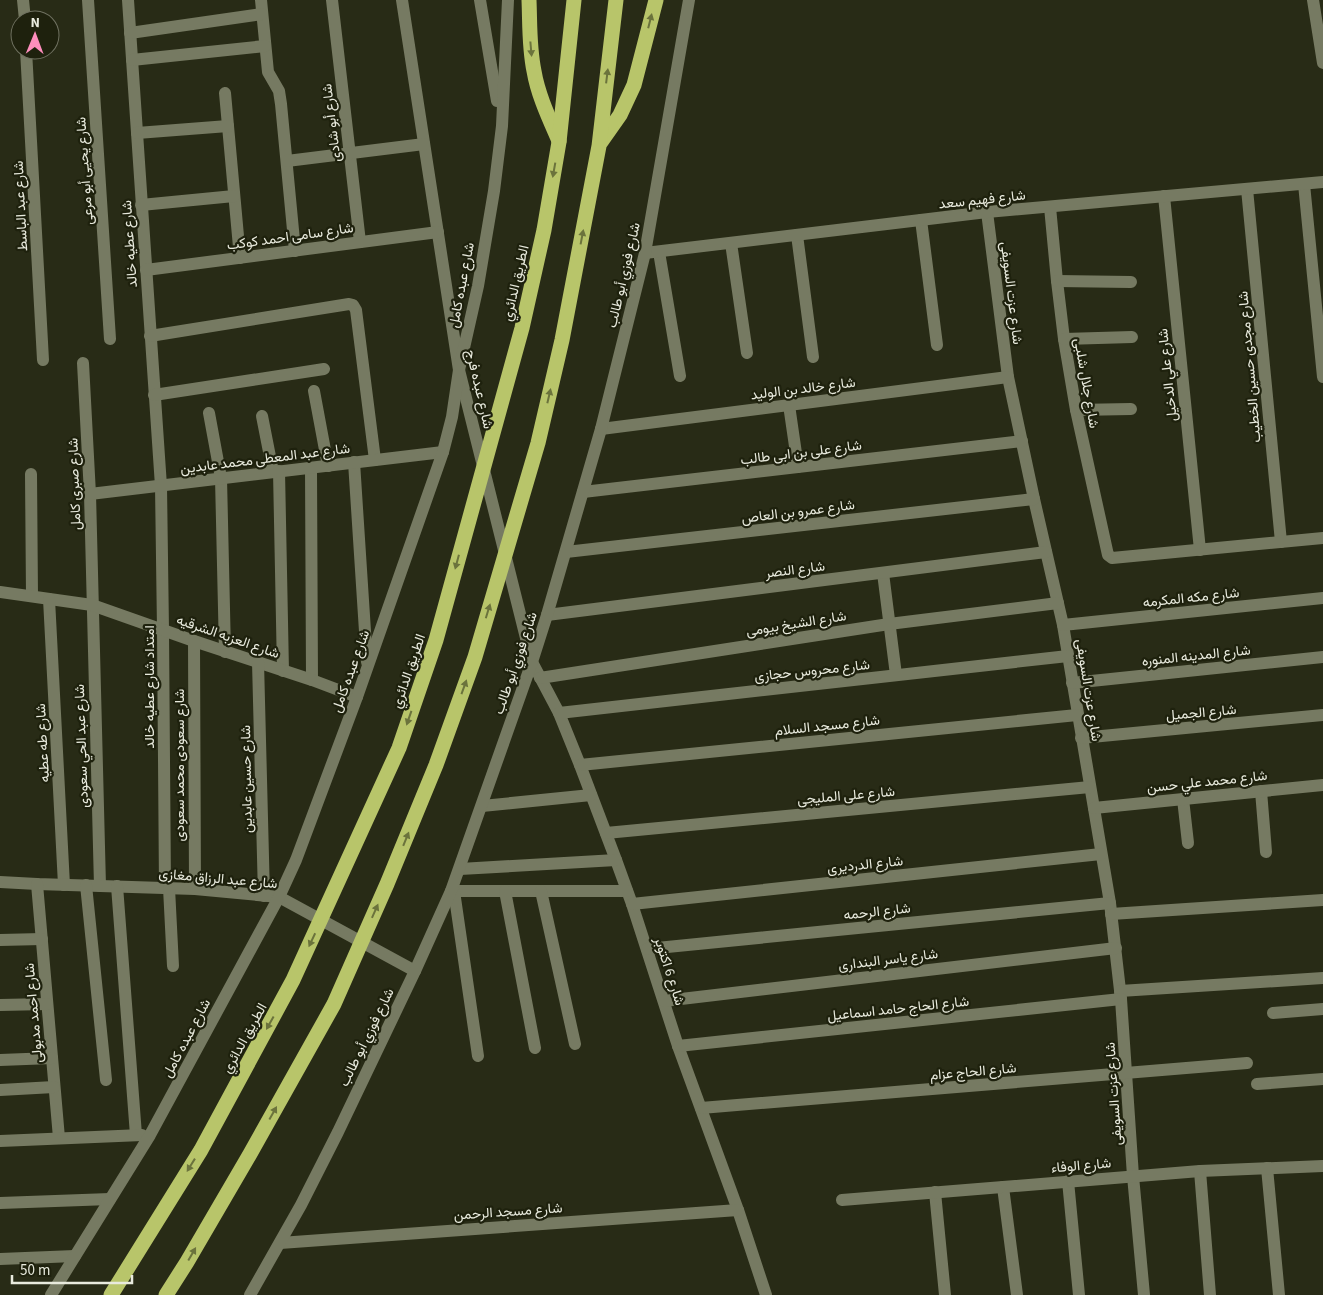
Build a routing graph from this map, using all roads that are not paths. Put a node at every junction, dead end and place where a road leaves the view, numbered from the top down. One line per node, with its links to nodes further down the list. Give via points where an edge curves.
1 (88, 0): 51 (street, شارع يحيى أبو مرعى)
2 (128, 0): 15 (street, شارع عطيه خالد)
3 (261, 0): 14 (street)
4 (332, 0): 27 (street, شارع أبو شادى)
5 (402, 0): 25 (street, شارع عبده فرج)
6 (480, 0): 22 (street)
7 (508, 0): 22 (street, شارع عبده كامل)
8 (530, 0): 24 (highway, one-way to 24, via 534,73)
9 (574, 0): 24 (highway, الطريق الدائري)
10 (616, 0): 26 (highway, one-way to 10)
11 (656, 0): 26 (highway, one-way to 11, via 620,115 634,85)
12 (689, 0): 44 (street, شارع فوزي أبو طالب)
13 (1313, 0): 19 (street)
14 (262, 14): 15 (street); 16 (street)
15 (130, 34): 18 (street, شارع عطيه خالد)
16 (266, 46): 18 (street); 28 (street, via 268,72 282,104)
17 (27, 60): 56 (street, شارع عبد الباسط)
18 (132, 60): 23 (street, شارع عطيه خالد)
19 (1323, 63)
20 (225, 93): 21 (street)
21 (228, 126): 23 (street); 32 (street)
22 (502, 126): 59 (street, شارع عبده كامل, via 478,286)
23 (137, 133): 34 (street, شارع عطيه خالد)
24 (559, 142): 195 (highway, الطريق الدائري, one-way to 195, via 522,328 436,640 399,748 293,980 201,1150)
25 (424, 144): 27 (street); 38 (street, شارع عبده فرج)
26 (599, 146): 196 (highway, one-way to 26, via 334,1004 388,884 436,765 475,658 538,444 562,340)
27 (349, 153): 28 (street); 40 (street, شارع أبو شادى)
28 (287, 161): 42 (street)
29 (1323, 182): 30 (street, شارع فهيم سعد)
30 (1304, 184): 31 (street, شارع فهيم سعد); 62 (street)
31 (1247, 189): 33 (street, شارع فهيم سعد); 86 (street, شارع مجدى حسين الخطيب)
32 (234, 196): 34 (street); 45 (street)
33 (1164, 196): 35 (street, شارع فهيم سعد); 87 (street, شارع علي الدخيل)
34 (142, 204): 46 (street, شارع عطيه خالد)
35 (1050, 207): 36 (street, شارع فهيم سعد); 47 (street, شارع جلال شلبى)
36 (987, 212): 37 (street, شارع فهيم سعد); 61 (street, شارع عزت السويفى)
37 (921, 220): 39 (street, شارع فهيم سعد); 53 (street)
38 (438, 232): 40 (street, شارع سامى احمد كوكب); 59 (street, شارع عبده فرج)
39 (797, 235): 41 (street, شارع فهيم سعد); 55 (street)
40 (360, 242): 42 (street, شارع سامى احمد كوكب)
41 (731, 243): 43 (street, شارع فهيم سعد); 54 (street)
42 (295, 251): 45 (street, شارع سامى احمد كوكب)
43 (659, 252): 44 (street, شارع فهيم سعد); 60 (street)
44 (646, 253): 70 (street, شارع فوزي أبو طالب)
45 (240, 258): 46 (street, شارع سامى احمد كوكب)
46 (146, 270): 49 (street, شارع عطيه خالد)
47 (1057, 281): 48 (street); 52 (street, شارع جلال شلبى)
48 (1131, 282)
49 (150, 336): 64 (street, شارع عطيه خالد); 73 (street, via 353,305)
50 (1132, 337): 52 (street)
51 (110, 339)
52 (1064, 339): 67 (street, شارع جلال شلبى)
53 (938, 345)
54 (747, 353)
55 (813, 357)
56 (43, 360)
57 (83, 363): 83 (street, شارع صبرى كامل)
58 (324, 369): 64 (street)
59 (459, 370): 72 (street, شارع عبده كامل); 106 (street, شارع عبده فرج)
60 (680, 376)
61 (1008, 377): 65 (street, شارع خالد بن الوليد); 71 (street, شارع عزت السويفى)
62 (1323, 377)
63 (314, 391): 75 (street)
64 (154, 395): 81 (street, شارع عطيه خالد)
65 (789, 405): 70 (street, شارع خالد بن الوليد); 76 (street)
66 (1131, 409): 67 (street)
67 (1076, 410): 87 (street, شارع جلال شلبى, via 1110,557)
68 (209, 413): 80 (street)
69 (262, 416): 78 (street)
70 (601, 429): 82 (street, شارع فوزي أبو طالب)
71 (1022, 441): 76 (street, شارع على بن ابى طالب); 84 (street, شارع عزت السويفى)
72 (443, 452): 73 (street, شارع عبد المعطى محمد عابدين); 107 (street, شارع عبده كامل)
73 (375, 460): 74 (street, شارع عبد المعطى محمد عابدين)
74 (354, 462): 75 (street, شارع عبد المعطى محمد عابدين); 107 (street)
75 (328, 466): 77 (street, شارع عبد المعطى محمد عابدين)
76 (798, 467): 82 (street, شارع على بن ابى طالب)
77 (311, 468): 78 (street, شارع عبد المعطى محمد عابدين); 111 (street)
78 (276, 472): 80 (street, شارع عبد المعطى محمد عابدين); 108 (street)
79 (30, 474): 92 (street)
80 (221, 478): 81 (street, شارع عبد المعطى محمد عابدين); 102 (street)
81 (161, 486): 83 (street, شارع عبد المعطى محمد عابدين); 100 (street, امتداد شارع عطيه خالد)
82 (583, 492): 88 (street, شارع فوزي أبو طالب)
83 (90, 494): 96 (street, شارع صبرى كامل)
84 (1034, 499): 88 (street, شارع عمرو بن العاص); 89 (street, شارع عزت السويفى)
85 (1323, 538): 86 (street)
86 (1281, 542): 87 (street)
87 (1200, 550)
88 (566, 552): 97 (street, شارع فوزي أبو طالب)
89 (1046, 552): 90 (street, شارع النصر); 95 (street, شارع عزت السويفى)
90 (882, 573): 97 (street, شارع النصر); 98 (street)
91 (0, 592): 92 (street, شارع العزبه الشرقيه)
92 (32, 596): 94 (street, شارع العزبه الشرقيه)
93 (1323, 598): 99 (street, شارع مكه المكرمه)
94 (49, 599): 96 (street, شارع العزبه الشرقيه); 134 (street, شارع طه عطيه)
95 (1058, 603): 98 (street, شارع الشيخ بيومى); 99 (street, شارع عزت السويفى)
96 (92, 605): 100 (street, شارع العزبه الشرقيه); 136 (street, شارع عبد الحي سعودى)
97 (548, 615): 106 (street, شارع فوزي أبو طالب)
98 (889, 624): 109 (street); 110 (street, شارع الشيخ بيومى)
99 (1062, 625): 103 (street, شارع عزت السويفى)
100 (163, 630): 101 (street, شارع العزبه الشرقيه); 138 (street, امتداد شارع عطيه خالد)
101 (194, 641): 102 (street, شارع العزبه الشرقيه); 139 (street, شارع سعودى محمد سعودى)
102 (225, 652): 105 (street, شارع العزبه الشرقيه)
103 (1068, 656): 109 (street, شارع محروس حجازى); 112 (street, شارع عزت السويفى)
104 (1323, 657): 112 (street, شارع المدينه المنوره)
105 (258, 662): 108 (street, شارع العزبه الشرقيه); 144 (street, شارع حسين عابدين)
106 (532, 662): 110 (street, شارع 6 اكتوبر); 124 (street, شارع فوزي أبو طالب)
107 (368, 668): 113 (street, شارع عبده كامل)
108 (283, 670): 111 (street, شارع العزبه الشرقيه)
109 (896, 675): 114 (street, شارع محروس حجازى)
110 (540, 678): 114 (street, شارع 6 اكتوبر)
111 (312, 680): 113 (street, شارع العزبه الشرقيه)
112 (1072, 683): 115 (street, شارع عزت السويفى)
113 (357, 697): 145 (street, شارع عبده كامل)
114 (559, 714): 118 (street, شارع 6 اكتوبر)
115 (1077, 715): 117 (street, شارع عزت السويفى); 118 (street, شارع مسجد السلام)
116 (1323, 715): 117 (street, شارع الجميل)
117 (1081, 738): 120 (street, شارع عزت السويفى)
118 (580, 765): 122 (street, شارع 6 اكتوبر)
119 (1323, 785): 121 (street, شارع محمد علي حسن)
120 (1090, 787): 125 (street, شارع عزت السويفى); 126 (street, شارع على المليجى)
121 (1261, 791): 123 (street, شارع محمد علي حسن); 128 (street)
122 (591, 795): 124 (street); 126 (street, شارع 6 اكتوبر)
123 (1184, 799): 125 (street, شارع محمد علي حسن); 127 (street)
124 (482, 806): 131 (street, شارع فوزي أبو طالب)
125 (1094, 808): 129 (street, شارع عزت السويفى)
126 (606, 833): 130 (street, شارع 6 اكتوبر)
127 (1188, 843)
128 (1266, 852)
129 (1101, 854): 147 (street, شارع الدرديرى); 148 (street, شارع عزت السويفى)
130 (616, 860): 131 (street); 143 (street, شارع 6 اكتوبر)
131 (460, 869): 140 (street, شارع فوزي أبو طالب)
132 (0, 882): 133 (street, شارع عبد الرزاق مغازى)
133 (37, 884): 134 (street, شارع عبد الرزاق مغازى); 149 (street, شارع احمد مدبولى)
134 (64, 885): 135 (street, شارع عبد الرزاق مغازى)
135 (86, 885): 136 (street, شارع عبد الرزاق مغازى); 170 (street)
136 (100, 886): 137 (street, شارع عبد الرزاق مغازى)
137 (117, 886): 138 (street, شارع عبد الرزاق مغازى); 176 (street)
138 (167, 888): 139 (street, شارع عبد الرزاق مغازى); 153 (street, امتداد شارع عطيه خالد)
139 (195, 888): 144 (street, شارع عبد الرزاق مغازى)
140 (453, 891): 141 (street); 154 (street, شارع فوزي أبو طالب); 165 (street)
141 (505, 891): 142 (street); 164 (street)
142 (541, 891): 143 (street); 162 (street)
143 (627, 891): 147 (street, شارع 6 اكتوبر)
144 (264, 896): 145 (street, شارع عبد الرزاق مغازى)
145 (279, 897): 154 (street, شارع عبد الرزاق مغازى); 177 (street, شارع عبده كامل)
146 (1323, 900): 148 (street, شارع الرحمه)
147 (632, 904): 152 (street, شارع 6 اكتوبر)
148 (1110, 908): 151 (street, شارع عزت السويفى); 152 (street, شارع الرحمه)
149 (42, 939): 150 (street); 158 (street, شارع احمد مدبولى)
150 (0, 940)
151 (1116, 948): 156 (street, شارع عزت السويفى); 157 (street, شارع ياسر البندارى)
152 (647, 949): 157 (street, شارع 6 اكتوبر)
153 (173, 966)
154 (416, 970): 191 (street, شارع فوزي أبو طالب)
155 (1323, 978): 156 (street, شارع الحاج حامد اسماعيل)
156 (1121, 995): 163 (street, شارع الحاج حامد اسماعيل); 169 (street, شارع عزت السويفى)
157 (664, 1001): 163 (street, شارع 6 اكتوبر)
158 (47, 1004): 159 (street); 166 (street, شارع احمد مدبولى)
159 (0, 1005)
160 (1323, 1009): 161 (street)
161 (1273, 1013)
162 (574, 1044)
163 (678, 1046): 175 (street, شارع 6 اكتوبر)
164 (535, 1048)
165 (478, 1056)
166 (52, 1058): 167 (street); 173 (street, شارع احمد مدبولى)
167 (0, 1060)
168 (1247, 1064): 169 (street, شارع الحاج عزام)
169 (1127, 1073): 175 (street, شارع الحاج عزام); 183 (street, شارع عزت السويفى)
170 (106, 1080)
171 (1323, 1080): 172 (street)
172 (1257, 1084)
173 (54, 1087): 174 (street); 178 (street, شارع احمد مدبولى)
174 (0, 1090)
175 (701, 1108): 190 (street, شارع 6 اكتوبر)
176 (136, 1135): 177 (street); 178 (street)
177 (150, 1135): 187 (street, شارع عبده كامل)
178 (59, 1138): 179 (street)
179 (0, 1141)
180 (1323, 1166): 181 (street, شارع الوفاء)
181 (1267, 1168): 182 (street, شارع الوفاء); 204 (street)
182 (1200, 1171): 183 (street, شارع الوفاء); 203 (street)
183 (1133, 1176): 184 (street, شارع الوفاء); 202 (street, شارع عزت السويفى)
184 (1068, 1181): 185 (street, شارع الوفاء); 201 (street)
185 (1003, 1187): 186 (street, شارع الوفاء); 200 (street)
186 (935, 1192): 188 (street, شارع الوفاء); 199 (street)
187 (110, 1199): 189 (street); 192 (street, شارع عبده كامل)
188 (842, 1200)
189 (0, 1203)
190 (738, 1210): 191 (street, شارع مسجد الرحمن); 198 (street, شارع 6 اكتوبر)
191 (280, 1243): 197 (street, شارع فوزي أبو طالب)
192 (75, 1256): 193 (street); 194 (street, شارع عبده كامل)
193 (0, 1259)
194 (51, 1295)
195 (111, 1295)
196 (166, 1295)
197 (250, 1295)
198 (766, 1295)
199 (945, 1295)
200 (1017, 1295)
201 (1079, 1295)
202 (1144, 1295)
203 (1210, 1295)
204 (1279, 1295)

